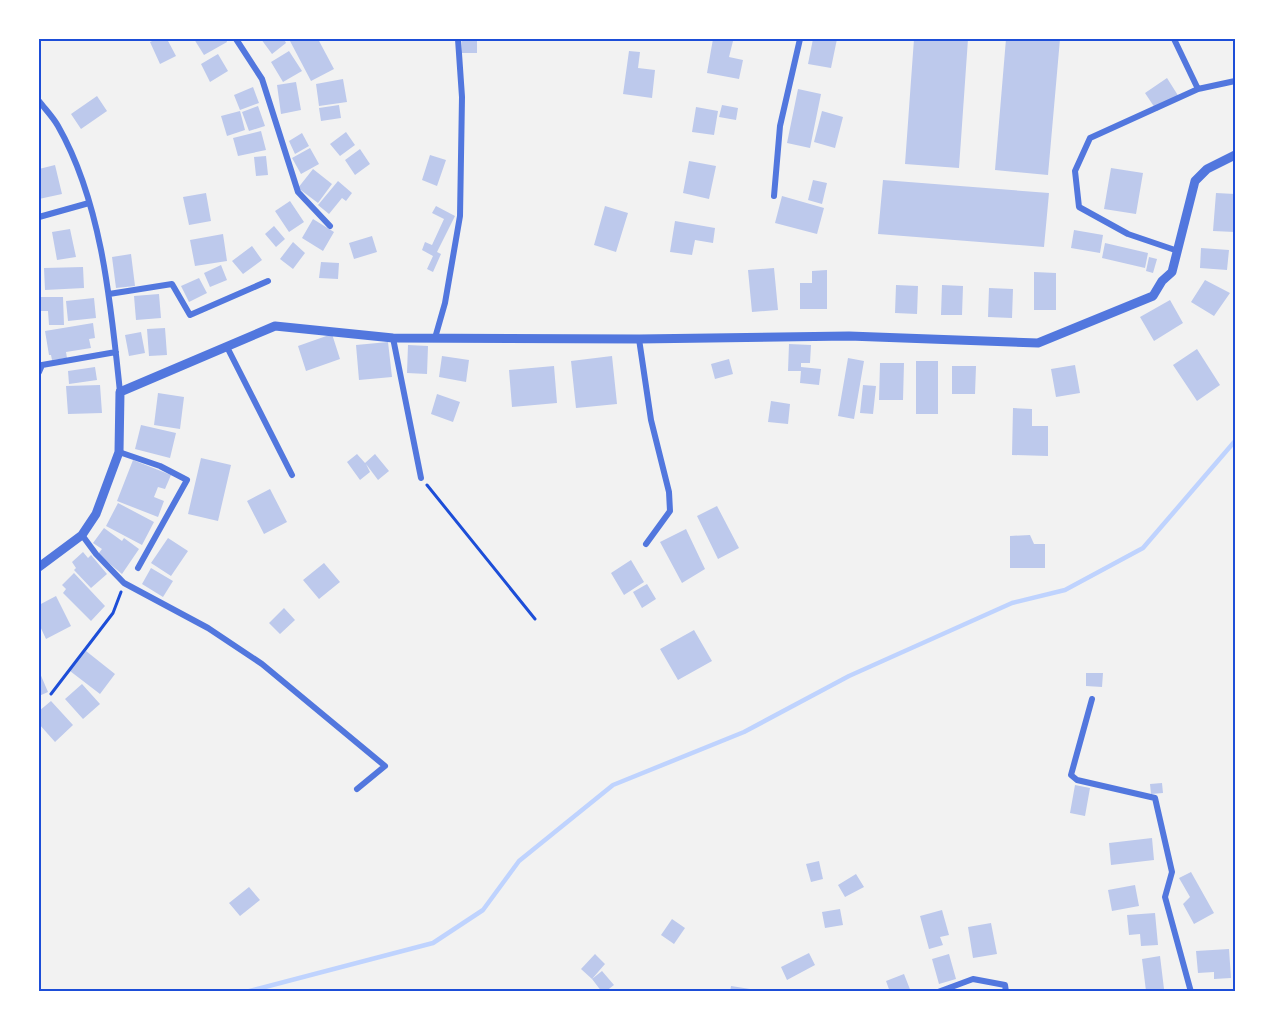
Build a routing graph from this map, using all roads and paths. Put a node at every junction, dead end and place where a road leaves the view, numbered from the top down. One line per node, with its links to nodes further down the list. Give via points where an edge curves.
1 (236, 39): 12 (street, via 262,79 298,192)
2 (458, 39): 17 (street, via 462,97 460,216 446,303)
3 (800, 39): 9 (street, via 780,126)
4 (1174, 39): 6 (street)
5 (1235, 81): 6 (street)
6 (1198, 89): 13 (street, via 1090,138 1075,171 1079,207 1128,234)
7 (39, 100): 10 (street, via 63,135)
8 (1235, 155): 13 (street, via 1207,169 1195,181)
9 (774, 196)
10 (89, 203): 11 (street); 15 (street)
11 (39, 217)
12 (330, 226)
13 (1178, 251): 18 (street, via 1172,272 1153,296 1038,343 849,336)
14 (268, 281): 15 (street, via 190,315 172,284)
15 (109, 294): 20 (street)
16 (393, 338): 17 (street); 19 (street, via 275,326); 25 (street)
17 (435, 338): 18 (street)
18 (639, 339): 27 (street, via 670,511)
19 (227, 347): 22 (street); 24 (street)
20 (116, 351): 21 (street, via 42,365); 22 (street)
21 (39, 372)
22 (120, 392): 23 (street)
23 (119, 452): 26 (street, via 96,514); 29 (street, via 188,480)
24 (292, 475)
25 (421, 478): 31 (path)
26 (82, 535): 28 (street); 30 (street)
27 (646, 544)
28 (39, 567)
29 (138, 568)
30 (124, 583): 32 (path, via 113,613); 34 (street, via 208,627 262,664 385,766)
31 (535, 619)
32 (51, 694)
33 (1092, 699): 37 (street, via 1071,775 1077,780 1155,798 1172,872 1165,897)
34 (357, 789)
35 (938, 992): 36 (street, via 973,978 1005,985)
36 (1006, 992)
37 (1191, 992)

